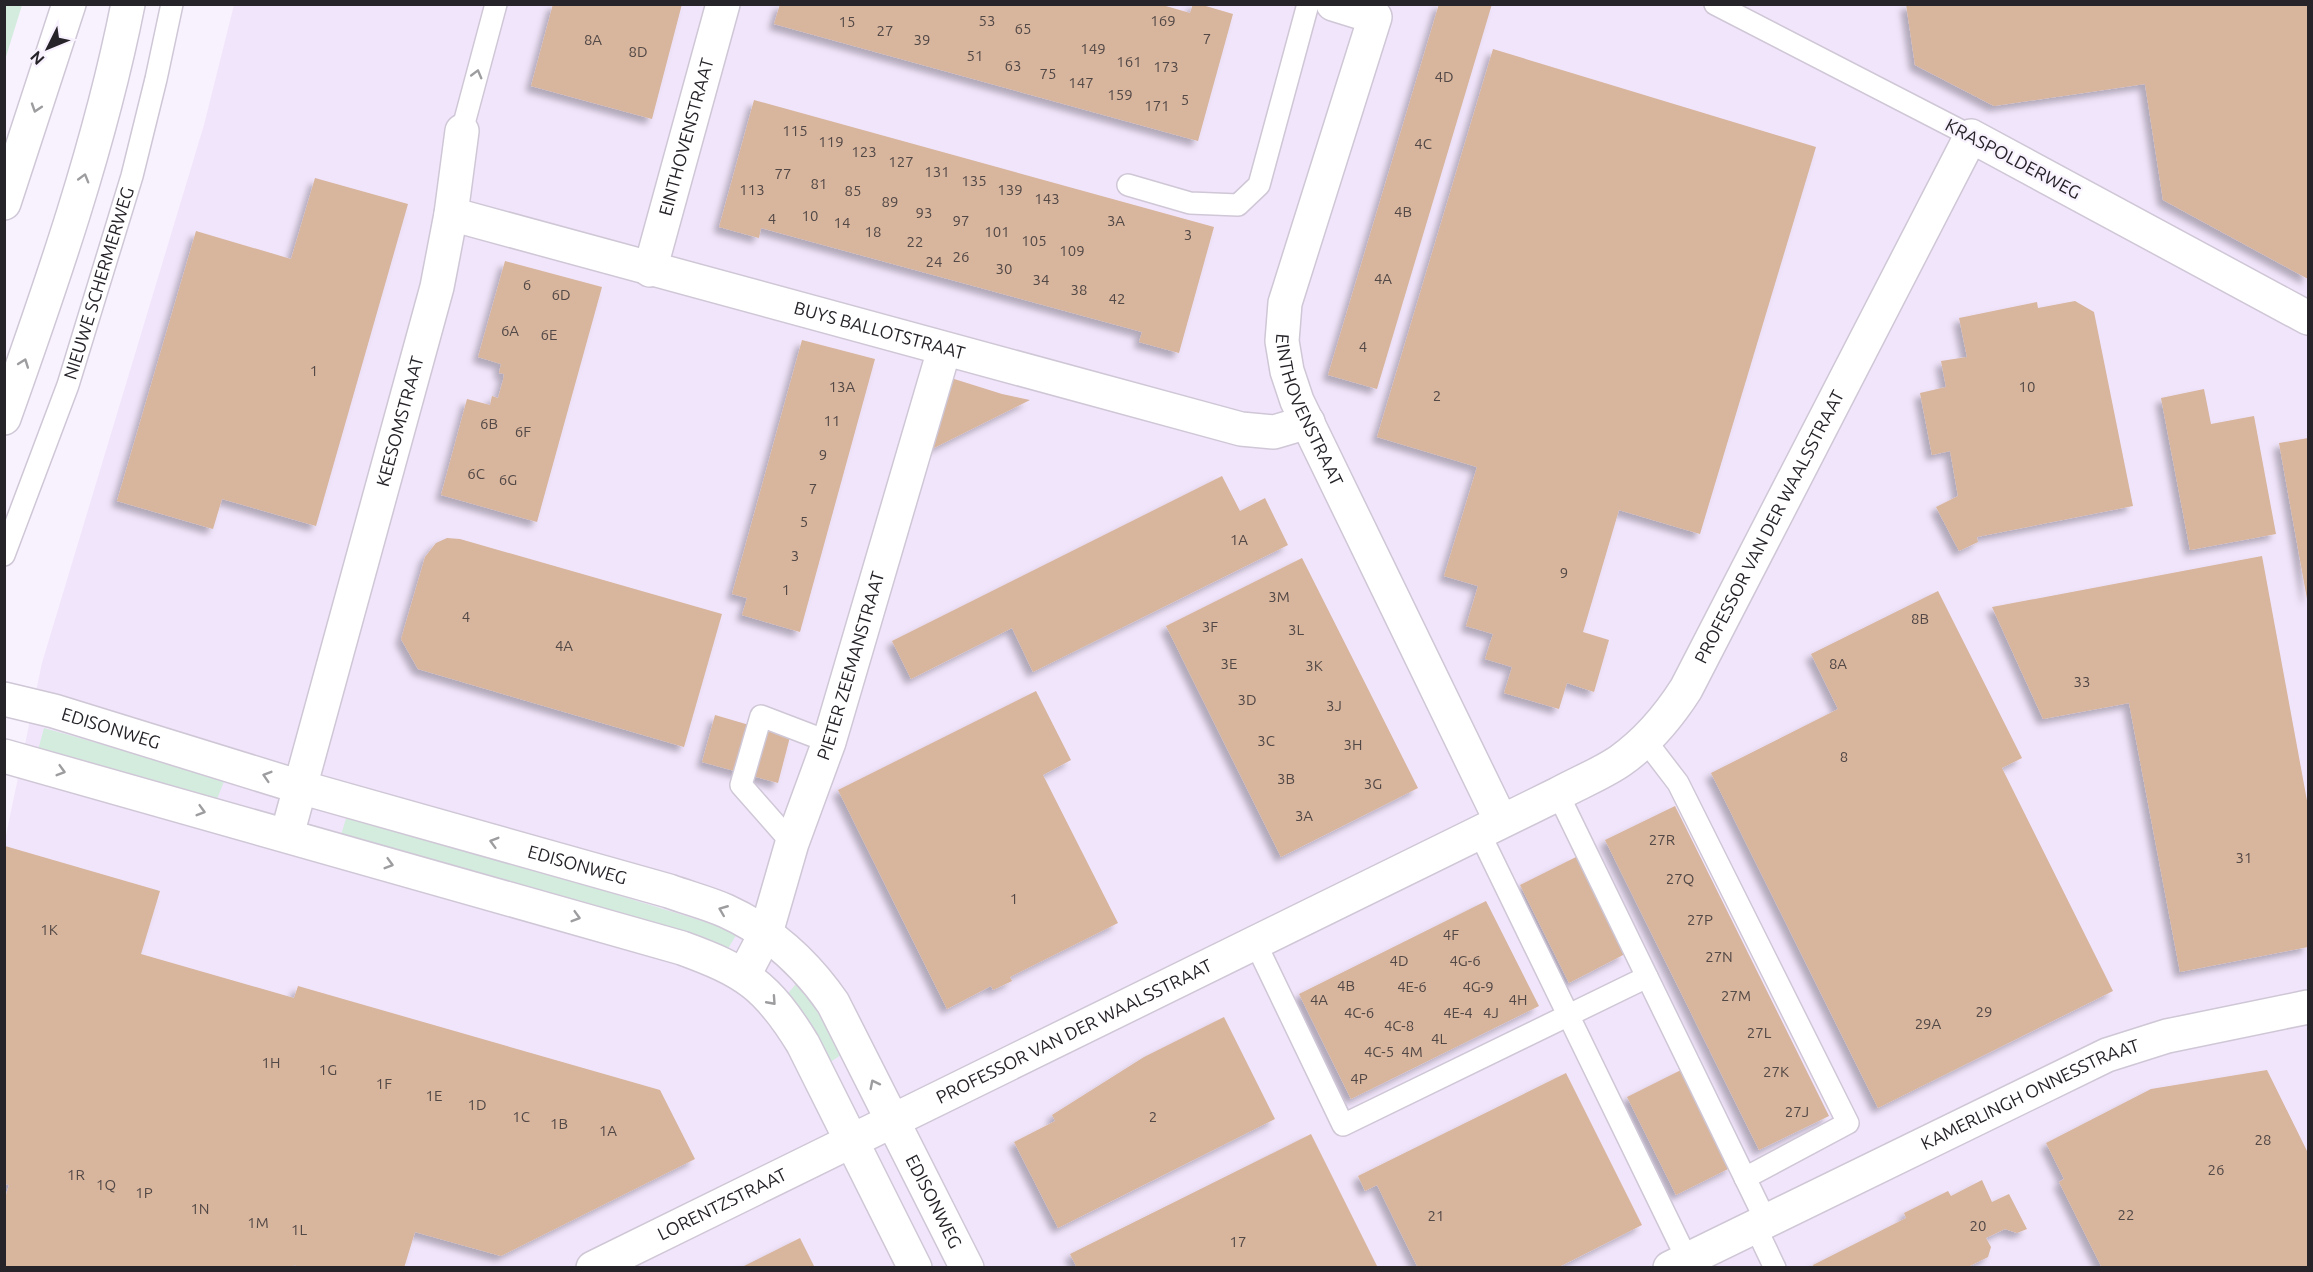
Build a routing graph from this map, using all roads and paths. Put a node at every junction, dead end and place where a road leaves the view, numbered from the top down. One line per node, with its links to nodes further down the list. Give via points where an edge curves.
1 (128, 4): 17 (street, one-way to 1, via 82,184)
2 (172, 4): 19 (lane, NIEUWE SCHERMERWEG, via 129,187 68,385)
3 (496, 4): 9 (lane, KEESOMSTRAAT, one-way to 3)
4 (723, 4): 14 (street, EINTHOVENSTRAAT)
5 (1308, 4): 11 (lane, via 1259,186 1238,205 1190,203)
6 (1333, 4): 18 (street, EINTHOVENSTRAAT, via 1375,17 1286,303 1284,357)
7 (1715, 4): 10 (lane, KRASPOLDERWEG)
8 (68, 9): 12 (street, one-way to 12)
9 (462, 131): 13 (street, KEESOMSTRAAT)
10 (1971, 136): 15 (street, KRASPOLDERWEG); 21 (street, PROFESSOR VAN DER WAALSSTRAAT, via 1686,689)
11 (1128, 185)
12 (4, 203)
13 (451, 214): 14 (street, BUYS BALLOTSTRAAT); 24 (street, KEESOMSTRAAT, via 434,299)
14 (650, 270): 16 (street, BUYS BALLOTSTRAAT)
15 (2308, 318)
16 (944, 350): 18 (street, BUYS BALLOTSTRAAT, via 1241,429 1274,432); 22 (street, PIETER ZEEMANSTRAAT)
17 (4, 418)
18 (1308, 422): 26 (street, EINTHOVENSTRAAT)
19 (4, 555)
20 (4, 699): 24 (street, EDISONWEG, one-way to 20)
21 (1645, 740): 25 (street, PROFESSOR VAN DER WAALSSTRAAT, via 1618,762); 37 (lane, via 1678,783 1848,1123)
22 (829, 742): 28 (street, PIETER ZEEMANSTRAAT); 28 (lane, via 761,717 741,785)
23 (4, 756): 27 (street, one-way to 27)
24 (300, 787): 27 (street, KEESOMSTRAAT); 29 (street, EDISONWEG, one-way to 24, via 724,910 669,891)
25 (1558, 794): 26 (street, PROFESSOR VAN DER WAALSSTRAAT); 32 (lane)
26 (1490, 826): 30 (street, PROFESSOR VAN DER WAALSSTRAAT); 34 (lane)
27 (287, 834): 31 (street, one-way to 31, via 682,948)
28 (792, 843): 29 (street, PIETER ZEEMANSTRAAT)
29 (766, 933): 31 (street, PIETER ZEEMANSTRAAT); 35 (street, EDISONWEG, one-way to 29, via 827,995 804,966)
30 (1255, 942): 34 (lane, via 1343,1125); 35 (street, PROFESSOR VAN DER WAALSSTRAAT)
31 (744, 975): 36 (street, one-way to 36, via 788,1019)
32 (1647, 977): 34 (lane); 37 (lane)
33 (2308, 1007): 38 (street, KAMERLINGH ONNESSTRAAT, via 2167,1036 2107,1055)
34 (1568, 1016): 39 (lane)
35 (892, 1119): 36 (street, PROFESSOR VAN DER WAALSSTRAAT); 42 (street, EDISONWEG)
36 (851, 1140): 40 (street, LORENTZSTRAAT); 41 (street)
37 (1745, 1178): 38 (lane)
38 (1760, 1223): 39 (street, KAMERLINGH ONNESSTRAAT); 43 (lane)
39 (1678, 1263)
40 (593, 1268)
41 (915, 1268)
42 (967, 1268)
43 (1775, 1268)

